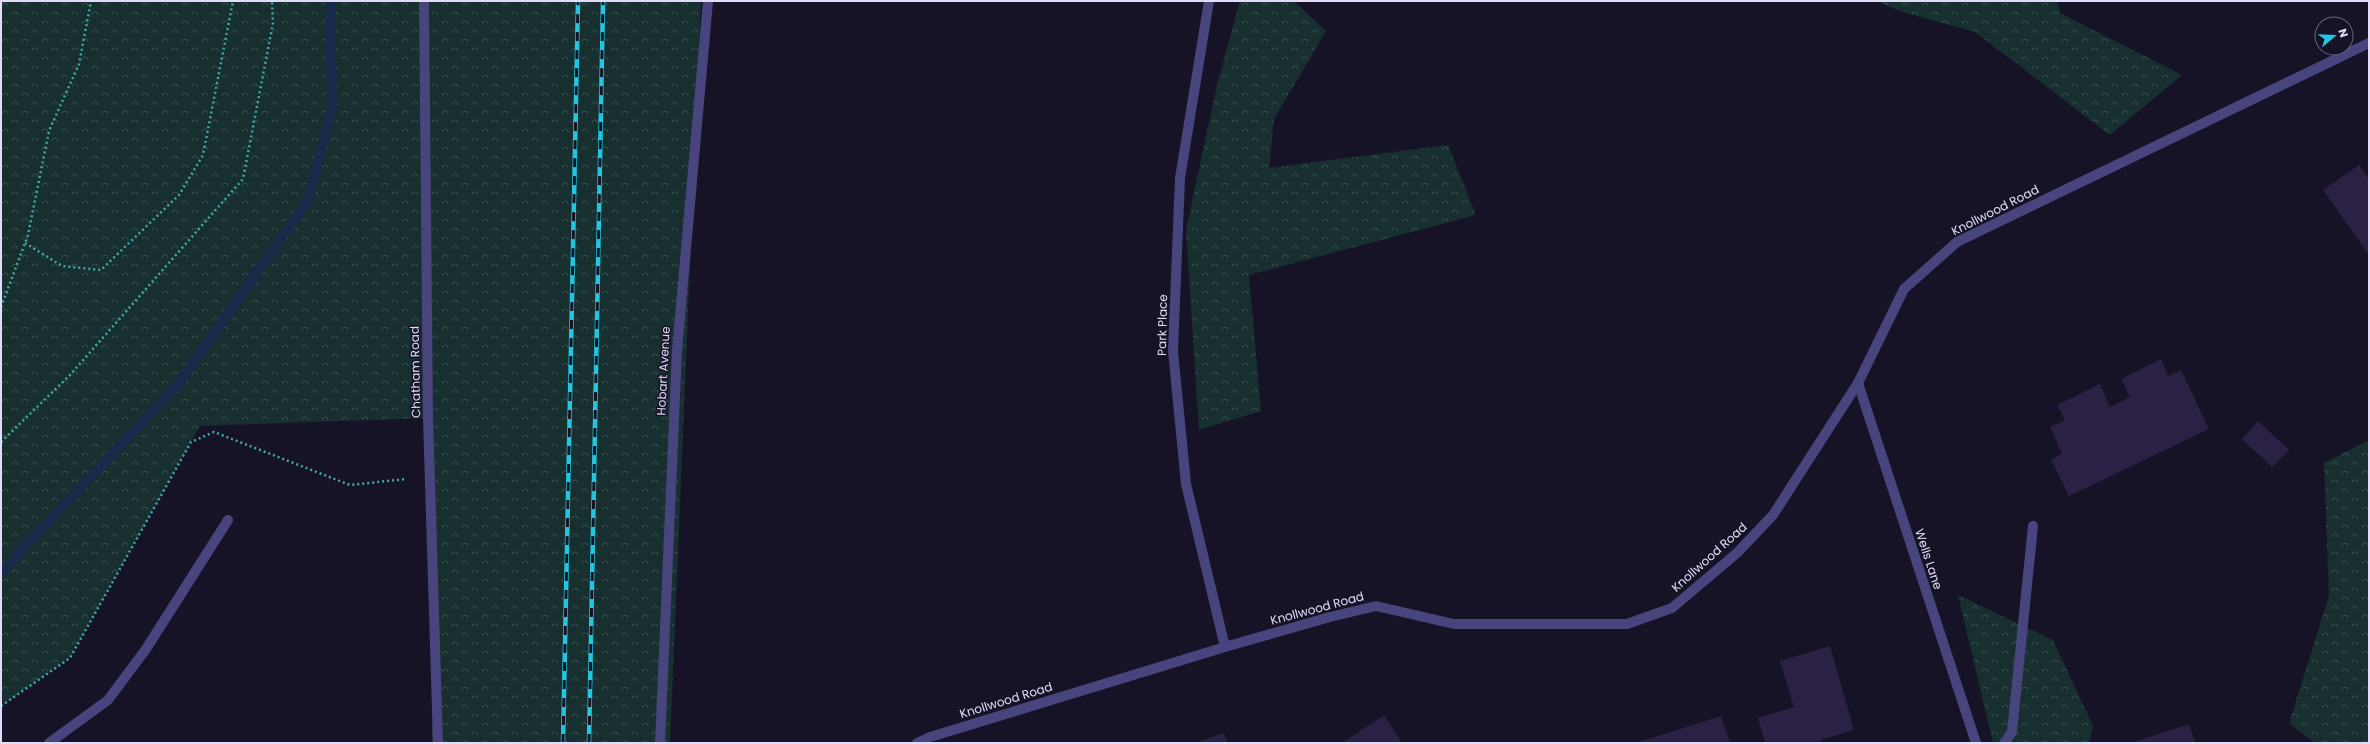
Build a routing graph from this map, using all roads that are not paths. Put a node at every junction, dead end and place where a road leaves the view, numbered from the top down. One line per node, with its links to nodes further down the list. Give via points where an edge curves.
1 (424, 1): 10 (street, Chatham Road, via 428,418)
2 (708, 1): 11 (street, Hobart Avenue, via 677,350)
3 (1209, 1): 8 (street, Park Place, via 1180,178 1173,351 1186,484)
4 (2369, 43): 5 (street, Knollwood Road, via 1957,242 1904,289)
5 (1858, 383): 8 (street, Knollwood Road, via 1772,515 1737,553 1672,608 1626,624 1454,624 1376,606 1330,616); 13 (street, Wells Lane)
6 (228, 520): 9 (street, via 146,649 108,700)
7 (2033, 526): 14 (street, via 2012,732)
8 (1225, 647): 12 (street, Knollwood Road)
9 (49, 743)
10 (438, 743)
11 (660, 743)
12 (917, 743)
13 (1976, 743)
14 (2004, 743)

